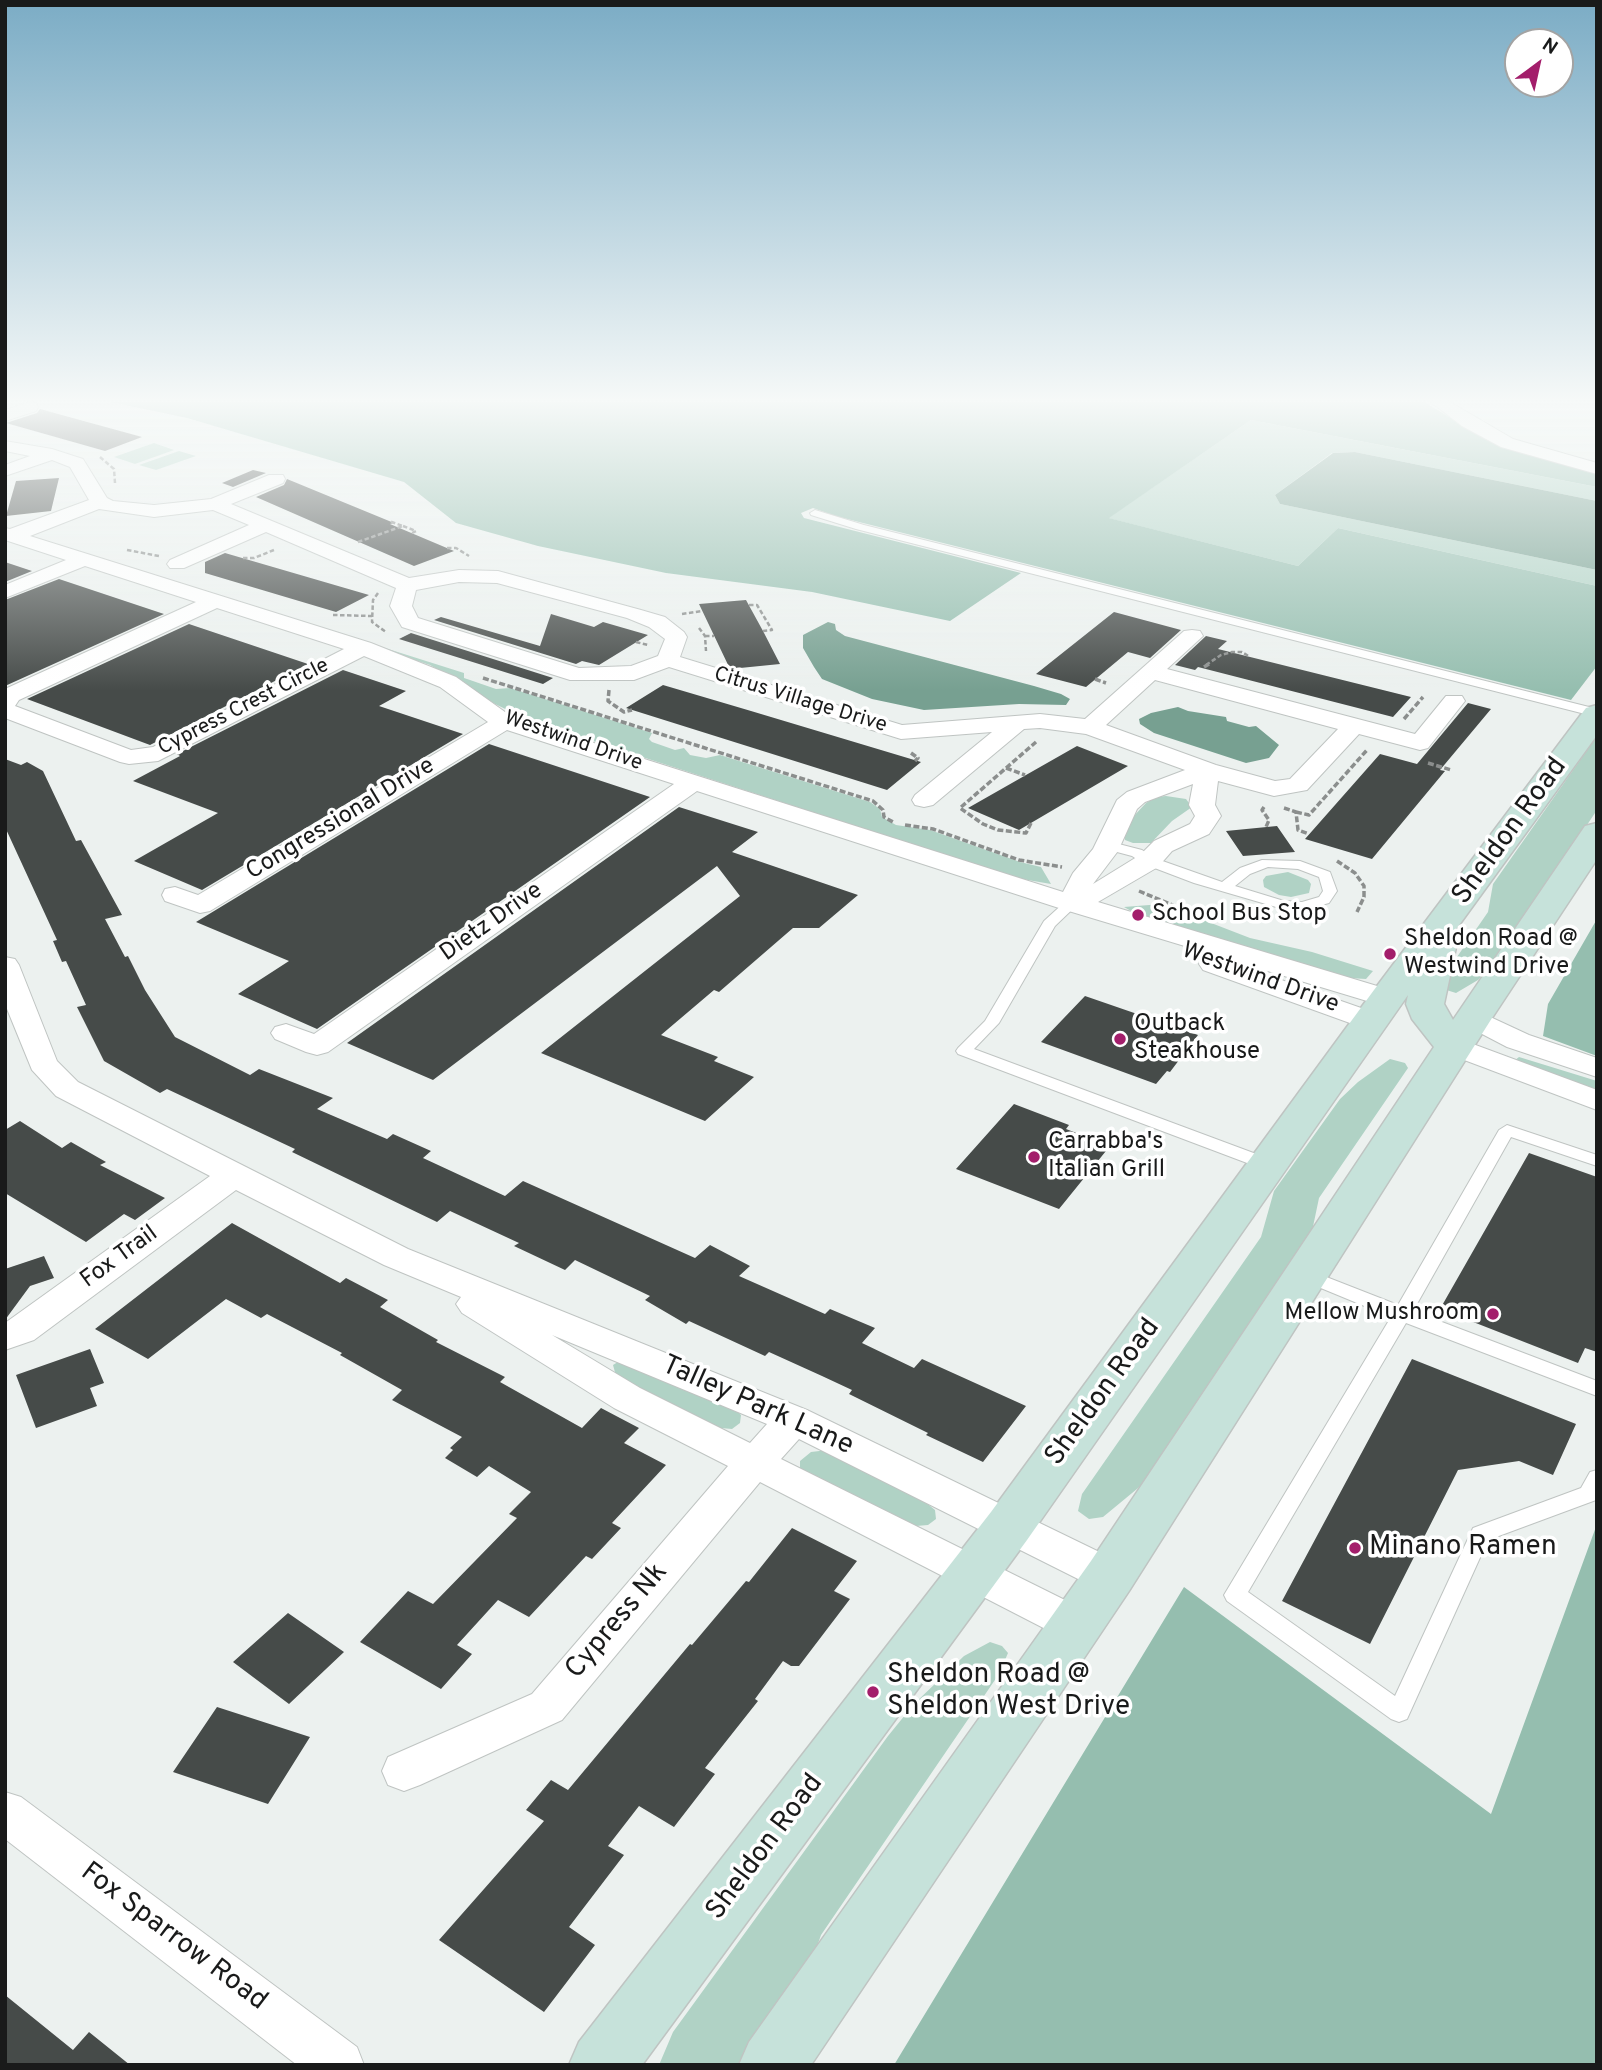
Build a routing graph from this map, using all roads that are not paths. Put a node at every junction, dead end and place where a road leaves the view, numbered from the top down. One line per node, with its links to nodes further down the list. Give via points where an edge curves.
1 (98, 499): 3 (street)
2 (228, 499): 4 (street)
3 (100, 502): 5 (street); 7 (street)
4 (215, 504): 5 (street); 9 (street)
5 (120, 509): 8 (street)
6 (815, 513): 24 (lane)
7 (70, 515): 8 (street); 10 (street)
8 (93, 521): 11 (street)
9 (266, 534): 13 (street); 14 (street)
10 (8, 535): 11 (street, Westwind Drive)
11 (41, 545): 12 (street, Westwind Drive)
12 (83, 560): 15 (street); 16 (street, Westwind Drive)
13 (177, 564)
14 (407, 584): 19 (street, via 459,576 498,577 634,614 657,622 676,637); 19 (street, via 401,606 410,622 578,675 634,673)
15 (5, 592)
16 (215, 601): 18 (street, Westwind Drive); 22 (street, via 10,695)
17 (1192, 636): 20 (street)
18 (363, 648): 23 (street, Cypress Crest Circle, via 158,754 129,757); 25 (street, Westwind Drive, via 448,682)
19 (667, 660): 26 (street, Citrus Village Drive, via 901,732)
20 (1151, 672): 27 (street); 28 (street)
21 (1454, 701): 27 (street, via 1419,743)
22 (5, 702)
23 (5, 710)
24 (1597, 713): 40 (main road, Sheldon Road)
25 (504, 722): 30 (street, Westwind Drive); 38 (street, Congressional Drive, via 200,905)
26 (1017, 723): 28 (street, Citrus Village Drive); 32 (street)
27 (1354, 726): 29 (street, Citrus Village Drive, via 1298,785 1274,789)
28 (1090, 727): 29 (street, Citrus Village Drive)
29 (1207, 770): 31 (street); 33 (street)
30 (694, 782): 39 (street, Westwind Drive); 43 (street, Dietz Drive, via 317,1046)
31 (1158, 789): 33 (street); 35 (street, via 1126,805)
32 (924, 800)
33 (1202, 802): 36 (street, via 1208,816 1200,829)
34 (1597, 833): 44 (main road)
35 (1107, 845): 36 (lane); 39 (street, via 1082,879)
36 (1156, 853): 37 (lane, via 1199,880); 39 (street, via 1101,891)
37 (1226, 887): 37 (lane, via 1261,900 1303,906 1324,900 1331,891 1325,875 1300,865 1267,863 1245,871)
38 (175, 895)
39 (1072, 903): 42 (street, Westwind Drive, via 1194,957); 49 (lane, via 1049,924 991,1023 964,1051)
40 (1443, 925): 42 (main road, Sheldon Road); 44 (main road, via 1425,1004 1432,1019)
41 (5, 965): 50 (street, Talley Park Lane, via 43,1063 67,1089)
42 (1379, 1009): 47 (main road, via 1406,1013 1422,1041); 49 (main road, Sheldon Road)
43 (286, 1032)
44 (1464, 1032): 45 (street, via 1518,1041); 46 (street); 47 (main road)
45 (1597, 1068)
46 (1597, 1101)
47 (1418, 1103): 52 (main road)
48 (1597, 1161): 53 (lane, via 1507,1130)
49 (1269, 1165): 59 (main road, Sheldon Road)
50 (233, 1176): 51 (street, Talley Park Lane); 54 (street, Fox Trail, via 21,1331)
51 (396, 1257): 56 (street, Talley Park Lane); 57 (street, Talley Park Lane, via 627,1398)
52 (1305, 1275): 53 (lane); 61 (main road)
53 (1402, 1314): 55 (lane); 58 (lane, via 1235,1595 1399,1712 1480,1535 1589,1494)
54 (5, 1337)
55 (1597, 1389)
56 (794, 1420): 57 (street, Cypress Nk); 59 (street, Talley Park Lane)
57 (757, 1462): 60 (street, Talley Park Lane); 63 (street, Cypress Nk, via 547,1707)
58 (1597, 1478)
59 (1009, 1526): 60 (main road, Sheldon Road); 61 (street, Talley Park Lane)
60 (974, 1573): 62 (street, Talley Park Lane); 66 (main road, Sheldon Road)
61 (1110, 1576): 62 (main road)
62 (1076, 1625): 67 (main road)
63 (404, 1771)
64 (5, 1812): 65 (street, Fox Sparrow Road)
65 (340, 2065)
66 (602, 2065)
67 (772, 2065)

